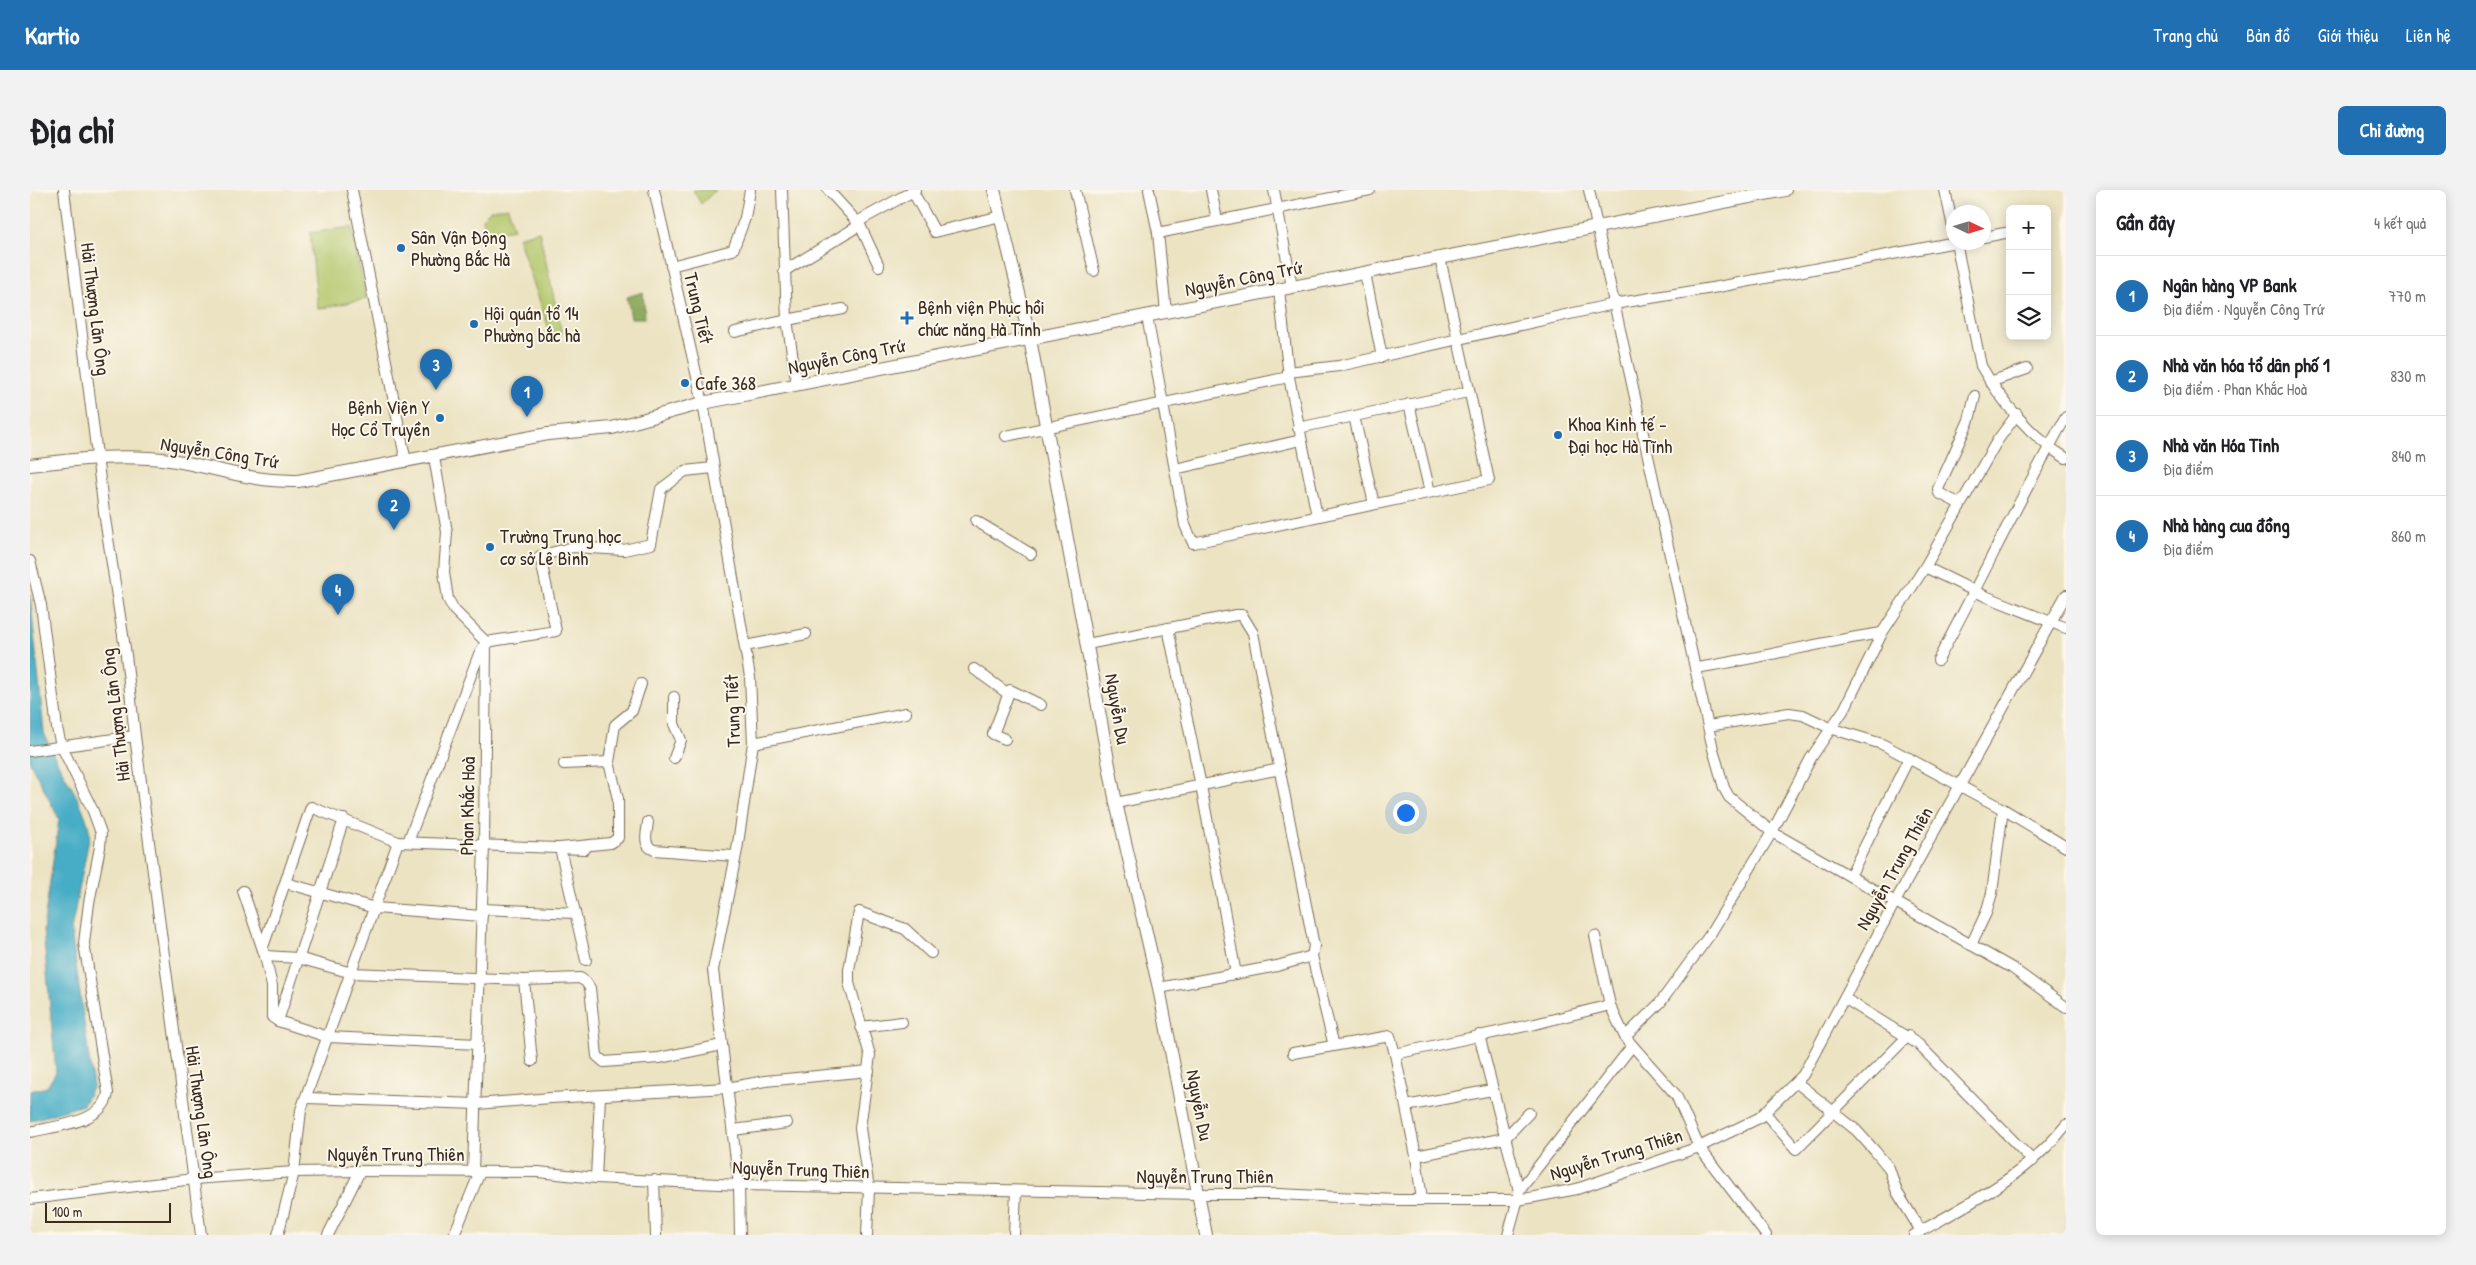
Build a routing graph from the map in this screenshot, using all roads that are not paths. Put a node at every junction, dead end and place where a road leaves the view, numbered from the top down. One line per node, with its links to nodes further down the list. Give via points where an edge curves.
1 (64, 190): 61 (street, Hải Thượng Lãn Ông)
2 (352, 190): 64 (street)
3 (654, 190): 29 (street, Trung Tiết)
4 (750, 190): 29 (street, via 745,218 733,250)
5 (782, 190): 31 (street)
6 (828, 190): 21 (street)
7 (913, 190): 19 (street, via 935,232); 21 (street)
8 (994, 190): 19 (main road, Nguyễn Du)
9 (1075, 190): 32 (street)
10 (1149, 190): 23 (street)
11 (1211, 190): 20 (street)
12 (1274, 190): 18 (street)
13 (1370, 190): 18 (street)
14 (1589, 190): 22 (street)
15 (1785, 190): 22 (main road, Nguyễn Công Trứ)
16 (1945, 190): 17 (street)
17 (1948, 205)
18 (1277, 209): 20 (street); 34 (street)
19 (1001, 216): 41 (main road, Nguyễn Du)
20 (1217, 220): 23 (street)
21 (858, 224): 30 (street); 31 (street)
22 (1596, 227): 28 (main road, Nguyễn Công Trứ); 35 (street)
23 (1158, 232): 37 (street)
24 (2006, 233): 25 (street)
25 (1991, 236)
26 (1946, 245): 35 (street)
27 (1957, 250): 46 (street, via 1981,366)
28 (1440, 258): 33 (main road, Nguyễn Công Trứ); 42 (street)
29 (671, 266): 51 (street, Trung Tiết)
30 (879, 266)
31 (784, 271): 39 (street)
32 (1094, 271)
33 (1365, 273): 34 (main road, Nguyễn Công Trứ); 43 (street)
34 (1286, 288): 37 (main road, Nguyễn Công Trứ); 45 (street)
35 (1614, 304): 42 (street); 87 (street)
36 (843, 309): 39 (street)
37 (1166, 312): 38 (main road, Nguyễn Công Trứ)
38 (1147, 316): 41 (main road, Nguyễn Công Trứ); 50 (street)
39 (787, 320): 40 (street); 47 (street)
40 (735, 332)
41 (1030, 339): 47 (main road, Nguyễn Công Trứ); 56 (main road, Nguyễn Du)
42 (1458, 340): 43 (street); 48 (street)
43 (1382, 356): 45 (street)
44 (2026, 370): 46 (street)
45 (1288, 374): 50 (street); 57 (street)
46 (1990, 382): 53 (street)
47 (797, 384): 51 (main road, Nguyễn Công Trứ)
48 (1468, 392): 52 (street); 68 (street, via 1489,480)
49 (1975, 396): 70 (street, via 1969,420 1938,489 1939,494)
50 (1162, 401): 56 (street); 67 (street)
51 (703, 403): 62 (main road, Nguyễn Công Trứ, via 612,428 548,434); 66 (street, Trung Tiết)
52 (1409, 404): 54 (street); 68 (street)
53 (2017, 414): 60 (street); 70 (street)
54 (1354, 416): 57 (street); 69 (street)
55 (2066, 417): 60 (street)
56 (1047, 428): 58 (street); 84 (main road, Nguyễn Du)
57 (1298, 428): 59 (street)
58 (1006, 436)
59 (1301, 440): 67 (street); 71 (street)
60 (2048, 447): 63 (street); 76 (street)
61 (97, 457): 64 (main road, Nguyễn Công Trứ, via 170,460 256,479 282,481); 65 (main road, Nguyễn Công Trứ); 96 (street, Hải Thượng Lãn Ông)
62 (434, 457): 64 (main road, Nguyễn Công Trứ); 83 (street, via 447,532 444,572 448,598 454,610)
63 (2066, 458)
64 (406, 462)
65 (30, 465)
66 (714, 468): 83 (street, via 685,471 661,489 651,544 624,550 573,548 540,556 556,631); 85 (street, Trung Tiết)
67 (1175, 468): 71 (street, via 1186,525 1193,543)
68 (1430, 492): 69 (street)
69 (1374, 504): 71 (street)
70 (1960, 504): 75 (street)
71 (1318, 516)
72 (976, 521): 73 (street)
73 (1031, 554)
74 (30, 561): 99 (street, via 41,605)
75 (1925, 567): 76 (street); 81 (street)
76 (1976, 591): 78 (street); 86 (street)
77 (2066, 595): 78 (street, Nguyễn Trung Thiên)
78 (2051, 622): 80 (street); 107 (street, Nguyễn Trung Thiên)
79 (1168, 628): 84 (street); 105 (street, via 1242,615 1255,637); 106 (street)
80 (2066, 628)
81 (1882, 633): 87 (street); 95 (street, via 1845,708)
82 (806, 634): 85 (street)
83 (486, 642): 113 (street); 114 (street, Phan Khắc Hoà)
84 (1087, 644): 108 (main road, Nguyễn Du)
85 (745, 646): 98 (street, Trung Tiết)
86 (1938, 660)
87 (1695, 668): 94 (street)
88 (974, 669): 90 (street)
89 (641, 684): 103 (street, via 632,711 615,725)
90 (1007, 693): 92 (street, via 1010,690); 97 (street, via 993,734)
91 (674, 697): 101 (street, via 674,724 681,740)
92 (1041, 704)
93 (906, 713): 98 (street)
94 (1708, 726): 95 (street, via 1794,713); 112 (street, via 1729,797)
95 (1830, 728): 102 (street, via 1882,744); 112 (street)
96 (135, 736): 99 (street); 179 (street, Hải Thượng Lãn Ông)
97 (1005, 739)
98 (753, 743): 118 (street, Trung Tiết)
99 (58, 746): 100 (street); 170 (street, via 93,811 101,833 84,943 108,1093 104,1106 92,1117)
100 (30, 750)
101 (674, 758)
102 (1910, 758): 107 (street); 119 (street)
103 (609, 762): 104 (street); 116 (street, via 618,799 618,838 611,843)
104 (564, 764)
105 (1280, 769): 106 (street); 131 (street, via 1314,946)
106 (1201, 786): 108 (street); 135 (street)
107 (1960, 786): 109 (street); 123 (street, Nguyễn Trung Thiên)
108 (1116, 803): 138 (main road, Nguyễn Du)
109 (2003, 809): 115 (street); 128 (street, via 1992,893)
110 (344, 819): 113 (street); 120 (street, via 311,808); 122 (street)
111 (648, 822): 118 (street, via 648,848)
112 (1772, 832): 119 (street); 147 (street, via 1709,936 1660,1003)
113 (403, 842): 114 (street); 124 (street)
114 (484, 845): 116 (street); 125 (street, Phan Khắc Hoà)
115 (2066, 847)
116 (560, 848): 117 (street); 126 (street)
117 (584, 849)
118 (734, 856): 150 (street, Trung Tiết, via 713,970)
119 (1850, 876): 123 (street)
120 (286, 883): 122 (street); 129 (street)
121 (243, 891): 129 (street)
122 (320, 891): 124 (street); 132 (street)
123 (1895, 902): 128 (street); 139 (street, Nguyễn Trung Thiên)
124 (375, 908): 125 (street); 134 (street)
125 (482, 912): 126 (street); 136 (street, Phan Khắc Hoà)
126 (576, 913): 133 (street)
127 (1595, 936): 140 (street)
128 (1971, 945): 141 (street, via 2012,968)
129 (264, 951): 132 (street); 142 (street, via 272,986 272,1017)
130 (931, 953): 144 (street, via 905,929 859,912 849,983)
131 (1312, 956): 135 (street); 151 (street)
132 (298, 958): 134 (street); 142 (street)
133 (586, 960)
134 (352, 973): 136 (street); 148 (street)
135 (1236, 974): 138 (street)
136 (480, 978): 137 (street); 149 (street, Phan Khắc Hoà)
137 (524, 980): 150 (street, via 575,977 586,982 591,997 597,1056 602,1062 659,1058); 155 (street)
138 (1158, 988): 184 (main road, Nguyễn Du)
139 (1844, 998): 146 (street); 157 (street, Nguyễn Trung Thiên, via 1803,1075)
140 (1610, 1004): 145 (street); 147 (street)
141 (2065, 1005)
142 (278, 1021): 148 (street)
143 (902, 1022): 144 (street)
144 (861, 1027): 156 (street, via 870,1055)
145 (1479, 1035): 154 (street); 159 (street)
146 (1908, 1036): 164 (street); 174 (street)
147 (1625, 1037): 152 (street)
148 (328, 1038): 149 (street); 161 (street)
149 (478, 1044): 162 (street, Phan Khắc Hoà)
150 (722, 1045): 158 (street, Trung Tiết)
151 (1334, 1046): 153 (street); 154 (street, via 1390,1036)
152 (1632, 1046): 172 (street, via 1676,1096); 185 (street)
153 (1293, 1054)
154 (1395, 1054): 163 (street)
155 (532, 1061)
156 (869, 1071): 158 (street); 182 (street, via 860,1128)
157 (1796, 1082): 164 (street); 166 (street, Nguyễn Trung Thiên)
158 (727, 1088): 160 (street); 169 (street, Trung Tiết)
159 (1492, 1090): 163 (street); 171 (street)
160 (600, 1097): 162 (street); 178 (street)
161 (307, 1098): 162 (street); 176 (street, via 301,1110)
162 (476, 1104): 177 (street, Phan Khắc Hoà)
163 (1406, 1106): 173 (street)
164 (1833, 1112): 166 (street, via 1796,1149); 188 (street, via 1856,1130 1889,1168)
165 (1529, 1113): 171 (street)
166 (1765, 1113): 172 (street, Nguyễn Trung Thiên)
167 (787, 1123): 169 (street)
168 (2066, 1125): 174 (street)
169 (732, 1130): 181 (street, Trung Tiết)
170 (30, 1132)
171 (1505, 1138): 173 (street); 185 (street)
172 (1699, 1146): 185 (street, Nguyễn Trung Thiên, via 1577,1188); 199 (street)
173 (1416, 1156): 187 (street)
174 (2033, 1161): 188 (street, via 1983,1197)
175 (360, 1171): 176 (street, Nguyễn Trung Thiên); 177 (street, Nguyễn Trung Thiên); 191 (street)
176 (294, 1172): 179 (street, Nguyễn Trung Thiên); 190 (street)
177 (476, 1172): 178 (street, Nguyễn Trung Thiên, via 538,1172); 192 (street, Phan Khắc Hoà)
178 (596, 1178): 180 (street, Nguyễn Trung Thiên)
179 (194, 1179): 186 (street, Nguyễn Trung Thiên); 189 (street, Hải Thượng Lãn Ông)
180 (654, 1180): 181 (street, Nguyễn Trung Thiên); 193 (street)
181 (739, 1185): 182 (street, Nguyễn Trung Thiên); 194 (street, Trung Tiết)
182 (868, 1189): 183 (street, Nguyễn Trung Thiên); 195 (street)
183 (1016, 1191): 184 (street, Nguyễn Trung Thiên); 196 (street)
184 (1198, 1194): 187 (street, Nguyễn Trung Thiên); 197 (main road, Nguyễn Du)
185 (1518, 1196): 187 (street, Nguyễn Trung Thiên); 198 (street)
186 (30, 1199)
187 (1422, 1200)
188 (1918, 1233)
189 (201, 1235)
190 (278, 1235)
191 (328, 1235)
192 (454, 1235)
193 (656, 1235)
194 (740, 1235)
195 (867, 1235)
196 (1014, 1235)
197 (1206, 1235)
198 (1508, 1235)
199 (1766, 1235)

